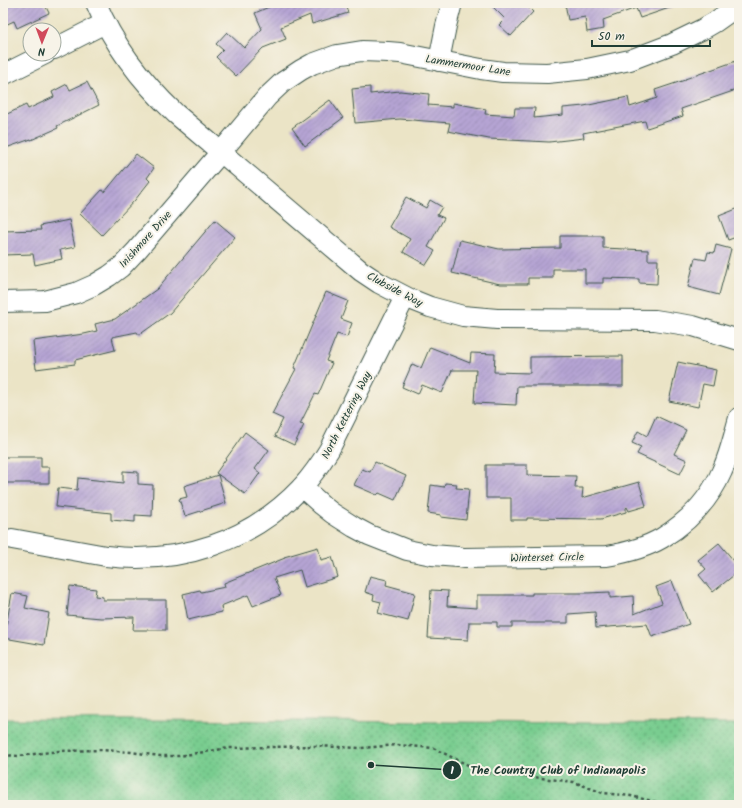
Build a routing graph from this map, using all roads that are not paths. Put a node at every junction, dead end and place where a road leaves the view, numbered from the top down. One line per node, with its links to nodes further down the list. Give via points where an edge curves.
1 (96, 3): 4 (street, Clubside Way)
2 (452, 3): 6 (street)
3 (739, 5): 6 (street, Lammermoor Lane, via 703,29 672,44 630,60 587,69 548,73 503,72)
4 (105, 23): 5 (street); 9 (street, Clubside Way, via 128,61 152,91)
5 (62, 45)
6 (439, 61): 9 (street, Lammermoor Lane, via 400,53 362,51 337,55 312,64 272,92)
7 (29, 62): 8 (street)
8 (3, 75)
9 (221, 152): 10 (street, Clubside Way, via 361,271); 11 (street, Inishmore Drive, via 130,258 109,276 76,293 51,300)
10 (405, 297): 12 (street, Clubside Way, via 463,316 497,319 655,320 693,326); 14 (street, North Kettering Way, via 329,450)
11 (3, 302)
12 (739, 340)
13 (739, 418): 14 (street, Winterset Circle, via 722,472 697,510 661,539 635,550 607,556 464,558 407,550 354,527 322,505)
14 (302, 487): 15 (street, North Kettering Way, via 279,509 230,539 174,556 118,558)
15 (12, 539)

